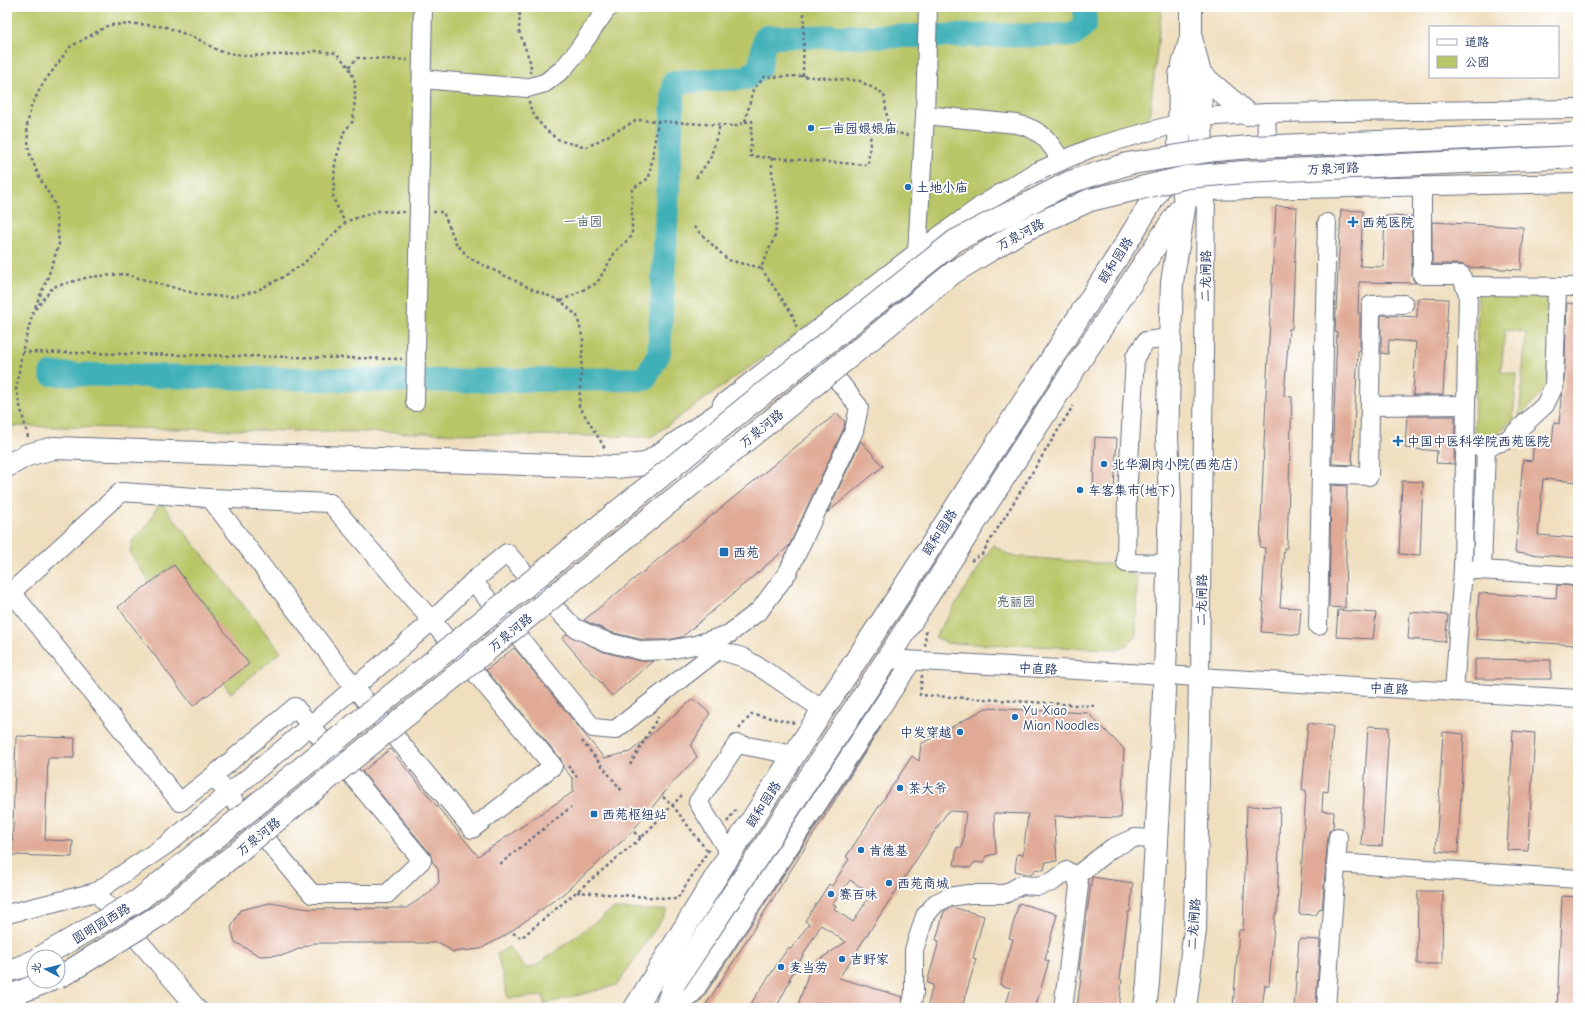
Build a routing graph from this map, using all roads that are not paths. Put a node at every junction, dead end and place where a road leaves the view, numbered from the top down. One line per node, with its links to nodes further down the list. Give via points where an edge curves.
1 (423, 7): 7 (street)
2 (610, 7): 7 (street, via 563,69 545,83 527,88)
3 (1191, 7): 5 (main road, 颐和园路)
4 (928, 14): 10 (street)
5 (1190, 38): 6 (main road, 颐和园路); 12 (main road, 颐和园路, via 1180,75)
6 (1200, 74): 9 (main road); 11 (main road, 颐和园路)
7 (422, 79): 32 (street)
8 (1578, 109): 9 (street)
9 (1257, 114): 11 (street); 14 (street)
10 (925, 115): 18 (street, via 1031,127 1051,144); 25 (street)
11 (1200, 118): 15 (main road, 颐和园路); 16 (street)
12 (1179, 123): 16 (main road, 颐和园路); 18 (street, via 1091,148)
13 (1578, 134): 36 (main road, 万泉河路, bridge, via 1215,150 1127,164 1070,182 955,242)
14 (1268, 149): 15 (street); 21 (street)
15 (1202, 154): 16 (street); 22 (main road, 颐和园路)
16 (1178, 156): 23 (main road); 60 (main road, 颐和园路, via 1118,255)
17 (1578, 157): 77 (main road, 万泉河路, bridge, via 1244,172 1187,177 1090,200 1020,232 954,272 160,915)
18 (1061, 161): 25 (street, via 1032,174 982,205)
19 (1578, 183): 20 (street, 万泉河路)
20 (1422, 186): 21 (street, 万泉河路); 26 (street, via 1422,275 1461,275)
21 (1269, 189): 22 (street, 万泉河路)
22 (1206, 191): 23 (street); 56 (street, 二龙闸路)
23 (1184, 203): 30 (main road, via 1172,282); 53 (main road, 颐和园路)
24 (1327, 223): 40 (street)
25 (917, 252): 31 (street)
26 (1465, 286): 27 (street); 34 (street, via 1468,294)
27 (1557, 287): 28 (street); 38 (street, via 1554,386 1545,405 1507,440)
28 (1578, 287)
29 (1404, 304): 35 (street, via 1371,305)
30 (1170, 338): 42 (main road, via 1167,437 1170,497); 42 (street, via 1146,342 1135,357 1126,562)
31 (801, 342): 33 (street); 51 (street, via 859,407 854,431 788,572 760,610 729,634)
32 (415, 402)
33 (722, 404)
34 (1466, 405): 35 (street); 37 (street)
35 (1370, 406): 40 (street, via 1369,476)
36 (745, 408): 39 (main road, via 720,412 646,464 616,467 54,448 27,455); 72 (main road, 万泉河路, bridge)
37 (1465, 446): 38 (street); 43 (street)
38 (1486, 446): 44 (street)
39 (7, 466)
40 (1322, 474): 50 (street)
41 (210, 498): 47 (street, via 121,492); 49 (street, via 330,503); 57 (street)
42 (1168, 564): 55 (main road)
43 (1463, 569): 44 (street); 58 (street)
44 (1482, 570): 45 (street)
45 (1578, 576)
46 (472, 581): 49 (street); 51 (street, via 507,554 575,628 607,642 643,651 670,650); 52 (street, via 593,728 616,730)
47 (7, 596)
48 (7, 600): 63 (street, via 18,600 180,802)
49 (432, 621): 57 (street); 57 (street, via 554,766 472,829)
50 (1318, 626)
51 (695, 645): 52 (street)
52 (718, 650): 60 (street, via 742,657)
53 (887, 659): 54 (street, 中直路); 82 (main road, 颐和园路, via 674,984)
54 (917, 661): 55 (street, 中直路); 83 (street, via 693,993)
55 (1164, 674): 56 (street, 中直路); 66 (main road)
56 (1200, 677): 58 (street, 中直路); 87 (main road, 二龙闸路, via 1195,930)
57 (354, 687): 61 (street)
58 (1454, 692): 59 (street, 中直路)
59 (1578, 699)
60 (822, 710): 62 (main road, 颐和园路)
61 (311, 724): 63 (street, via 296,707); 64 (street); 64 (street, via 422,860 387,894 312,894)
62 (794, 755): 67 (main road, 颐和园路); 67 (street, via 737,744 698,802)
63 (213, 776): 64 (street)
64 (228, 794): 71 (street, via 166,845)
65 (1338, 837): 68 (street)
66 (1157, 839): 69 (street, via 1134,838 1112,848); 86 (main road)
67 (730, 854): 81 (main road, 颐和园路)
68 (1336, 863): 70 (street); 88 (street)
69 (1076, 876): 84 (street, via 1067,871 1052,882 1038,886 1021,885 1005,894 968,894 949,897 936,903 926,916 914,950 914,993); 85 (street, via 1079,886)
70 (1578, 879)
71 (96, 892): 73 (street); 80 (street)
72 (139, 900): 74 (main road, 圆明园西路, bridge)
73 (7, 914)
74 (55, 949)
75 (26, 965): 76 (main road)
76 (7, 971)
77 (66, 973)
78 (28, 989): 79 (main road)
79 (7, 997)
80 (197, 1008)
81 (635, 1008)
82 (666, 1008)
83 (678, 1008)
84 (911, 1008)
85 (1063, 1008)
86 (1145, 1008)
87 (1185, 1008)
88 (1326, 1008)

